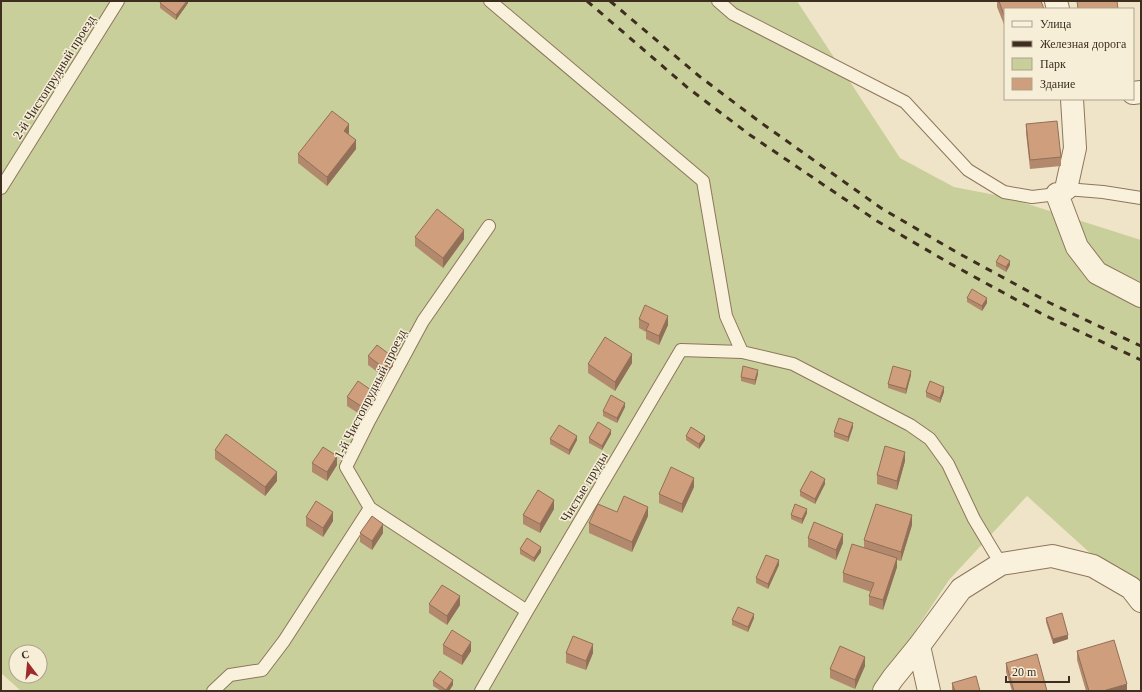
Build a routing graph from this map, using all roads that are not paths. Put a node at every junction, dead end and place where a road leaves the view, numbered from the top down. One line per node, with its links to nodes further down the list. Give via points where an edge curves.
1 (118, 1): 5 (lane, 2-й Чистопрудный проезд)
2 (490, 1): 10 (lane, via 703,181 726,316)
3 (718, 1): 6 (lane, via 733,14 905,102 968,170 1004,192 1032,197)
4 (1072, 100): 6 (street, via 1075,148)
5 (1, 188)
6 (1062, 192): 7 (lane, via 1103,192); 9 (street, via 1077,247 1097,273)
7 (1141, 198)
8 (489, 226): 11 (lane, 1-й Чистопрудный проезд, via 424,321 346,466)
9 (1141, 296)
10 (742, 352): 12 (lane, via 793,364 910,425 930,439 948,464 974,519); 14 (lane, Чистые пруды, via 681,350)
11 (370, 508): 14 (lane); 16 (lane, via 284,641 262,670 230,675)
12 (1001, 564): 13 (street, via 1052,556 1093,566 1131,588); 15 (street, via 961,589)
13 (1141, 601)
14 (527, 611): 17 (lane, Чистые пруды)
15 (919, 646): 18 (street); 19 (street)
16 (213, 691)
17 (481, 691)
18 (884, 691)
19 (929, 691)

